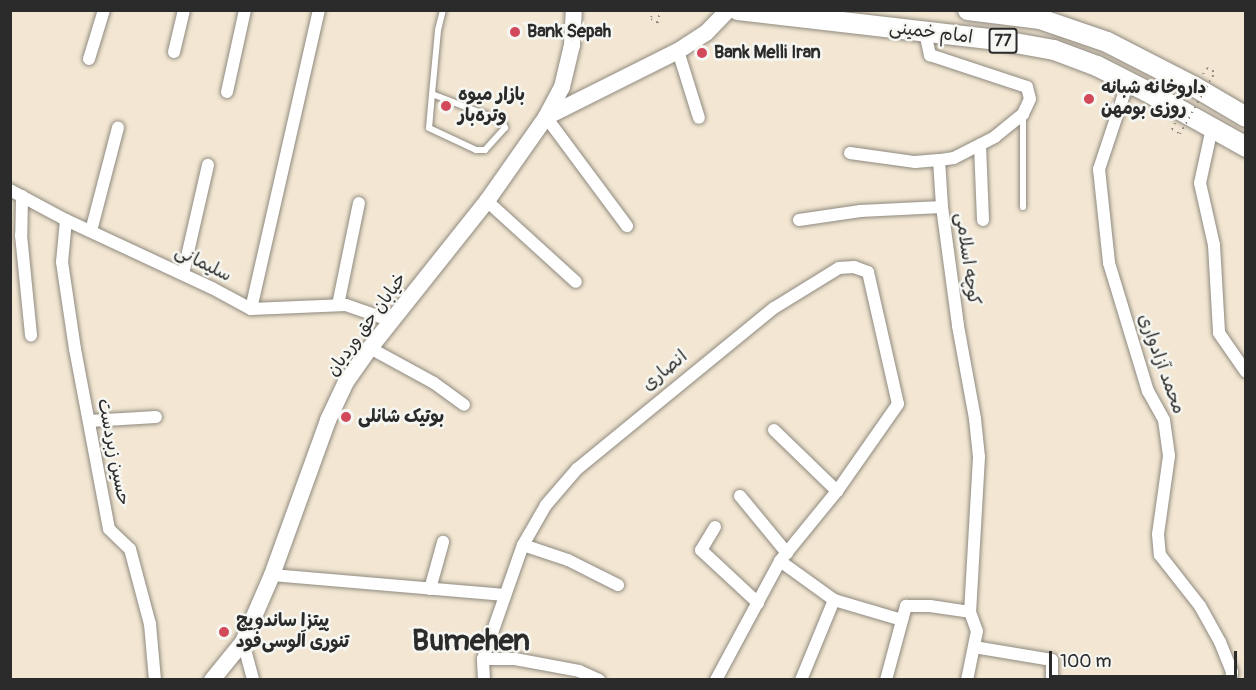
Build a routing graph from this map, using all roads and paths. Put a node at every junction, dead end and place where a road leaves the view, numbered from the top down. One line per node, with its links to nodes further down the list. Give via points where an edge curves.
1 (104, 10): 16 (street)
2 (184, 10): 15 (street)
3 (245, 10): 19 (street)
4 (319, 10): 46 (street)
5 (443, 10): 20 (lane)
6 (574, 10): 22 (main road, خیابان حق وردیان, via 572,45 562,87)
7 (652, 10): 8 (path, via 651,19 658,23)
8 (660, 10)
9 (728, 10): 14 (main road, via 706,33)
10 (738, 10): 13 (highway, امام خمینی / 77)
11 (968, 10): 12 (highway, امام خمینی / 77)
12 (1042, 15): 23 (highway, امام خمینی / 77, via 1107,42)
13 (925, 32): 18 (highway, امام خمینی / 77, via 1054,50); 21 (street, via 930,55 1027,87 1030,99)
14 (678, 51): 22 (main road); 24 (street)
15 (174, 52)
16 (89, 59)
17 (1207, 68): 27 (path, bridge, via 1215,72 1180,134)
18 (1128, 82): 26 (highway, امام خمینی / 77); 82 (street, محمد آزادواری, via 1099,169 1109,263 1148,391 1164,420 1169,456 1158,534 1160,555 1200,606 1220,642 1232,672)
19 (227, 92)
20 (432, 94): 20 (lane, via 429,128 448,137 485,150 505,128 502,122)
21 (1023, 114): 28 (street); 37 (lane)
22 (546, 117): 34 (main road, خیابان حق وردیان); 41 (street)
23 (1245, 117)
24 (699, 118)
25 (118, 128): 42 (street)
26 (1212, 128): 29 (highway, امام خمینی / 77); 50 (street, via 1200,183 1214,245 1219,333)
27 (1173, 129)
28 (980, 145): 31 (street, via 954,158); 40 (street)
29 (1245, 147)
30 (850, 153): 31 (street, via 915,162)
31 (939, 160): 36 (street, کوچه اسلامی)
32 (208, 165): 43 (street)
33 (16, 193): 38 (street, سلیمانی); 48 (street)
34 (487, 201): 44 (street); 47 (main road, خیابان حق وردیان)
35 (359, 203): 45 (street)
36 (942, 207): 39 (street, via 860,211); 67 (street, کوچه اسلامی, via 979,457)
37 (1023, 207)
38 (66, 220): 42 (street, سلیمانی); 53 (street, حسین زبردست, via 62,262)
39 (800, 220)
40 (983, 220)
41 (627, 226)
42 (91, 231): 43 (street, سلیمانی)
43 (183, 274): 46 (street, سلیمانی)
44 (576, 282)
45 (338, 305): 46 (street, سلیمانی); 47 (street, سلیمانی)
46 (251, 309)
47 (392, 321): 49 (main road, خیابان حق وردیان)
48 (31, 336)
49 (370, 348): 51 (street, via 434,383); 61 (main road, خیابان حق وردیان, via 346,382 328,420)
50 (1245, 372)
51 (464, 405)
52 (156, 417): 53 (street)
53 (89, 422): 72 (street, حسین زبردست, via 109,529 130,549 150,624)
54 (774, 430): 55 (street)
55 (837, 490): 59 (street, انصاری, via 898,404 867,272 854,267 839,268 774,308 614,436 577,469 546,505); 60 (street)
56 (740, 496): 60 (street)
57 (715, 528): 66 (street, via 701,550)
58 (443, 542): 63 (street)
59 (523, 545): 62 (street, via 568,560); 64 (street, انصاری)
60 (784, 557): 65 (street); 66 (street)
61 (272, 574): 63 (street); 69 (main road, خیابان حق وردیان)
62 (618, 585)
63 (430, 589): 64 (street)
64 (504, 595): 71 (street, انصاری)
65 (834, 600): 68 (street); 78 (street)
66 (758, 603): 77 (street)
67 (970, 612): 68 (street, via 906,606); 70 (street, کوچه اسلامی, via 977,631)
68 (902, 620): 79 (street)
69 (243, 642): 73 (main road, خیابان حق وردیان); 74 (street)
70 (974, 647): 80 (street, کوچه اسلامی); 81 (street, via 1052,660)
71 (483, 658): 75 (street, انصاری); 76 (street, via 515,659 579,671)
72 (155, 680)
73 (212, 680)
74 (253, 680)
75 (484, 680)
76 (599, 680)
77 (716, 680)
78 (801, 680)
79 (886, 680)
80 (967, 680)
81 (1052, 680)
82 (1231, 680)

